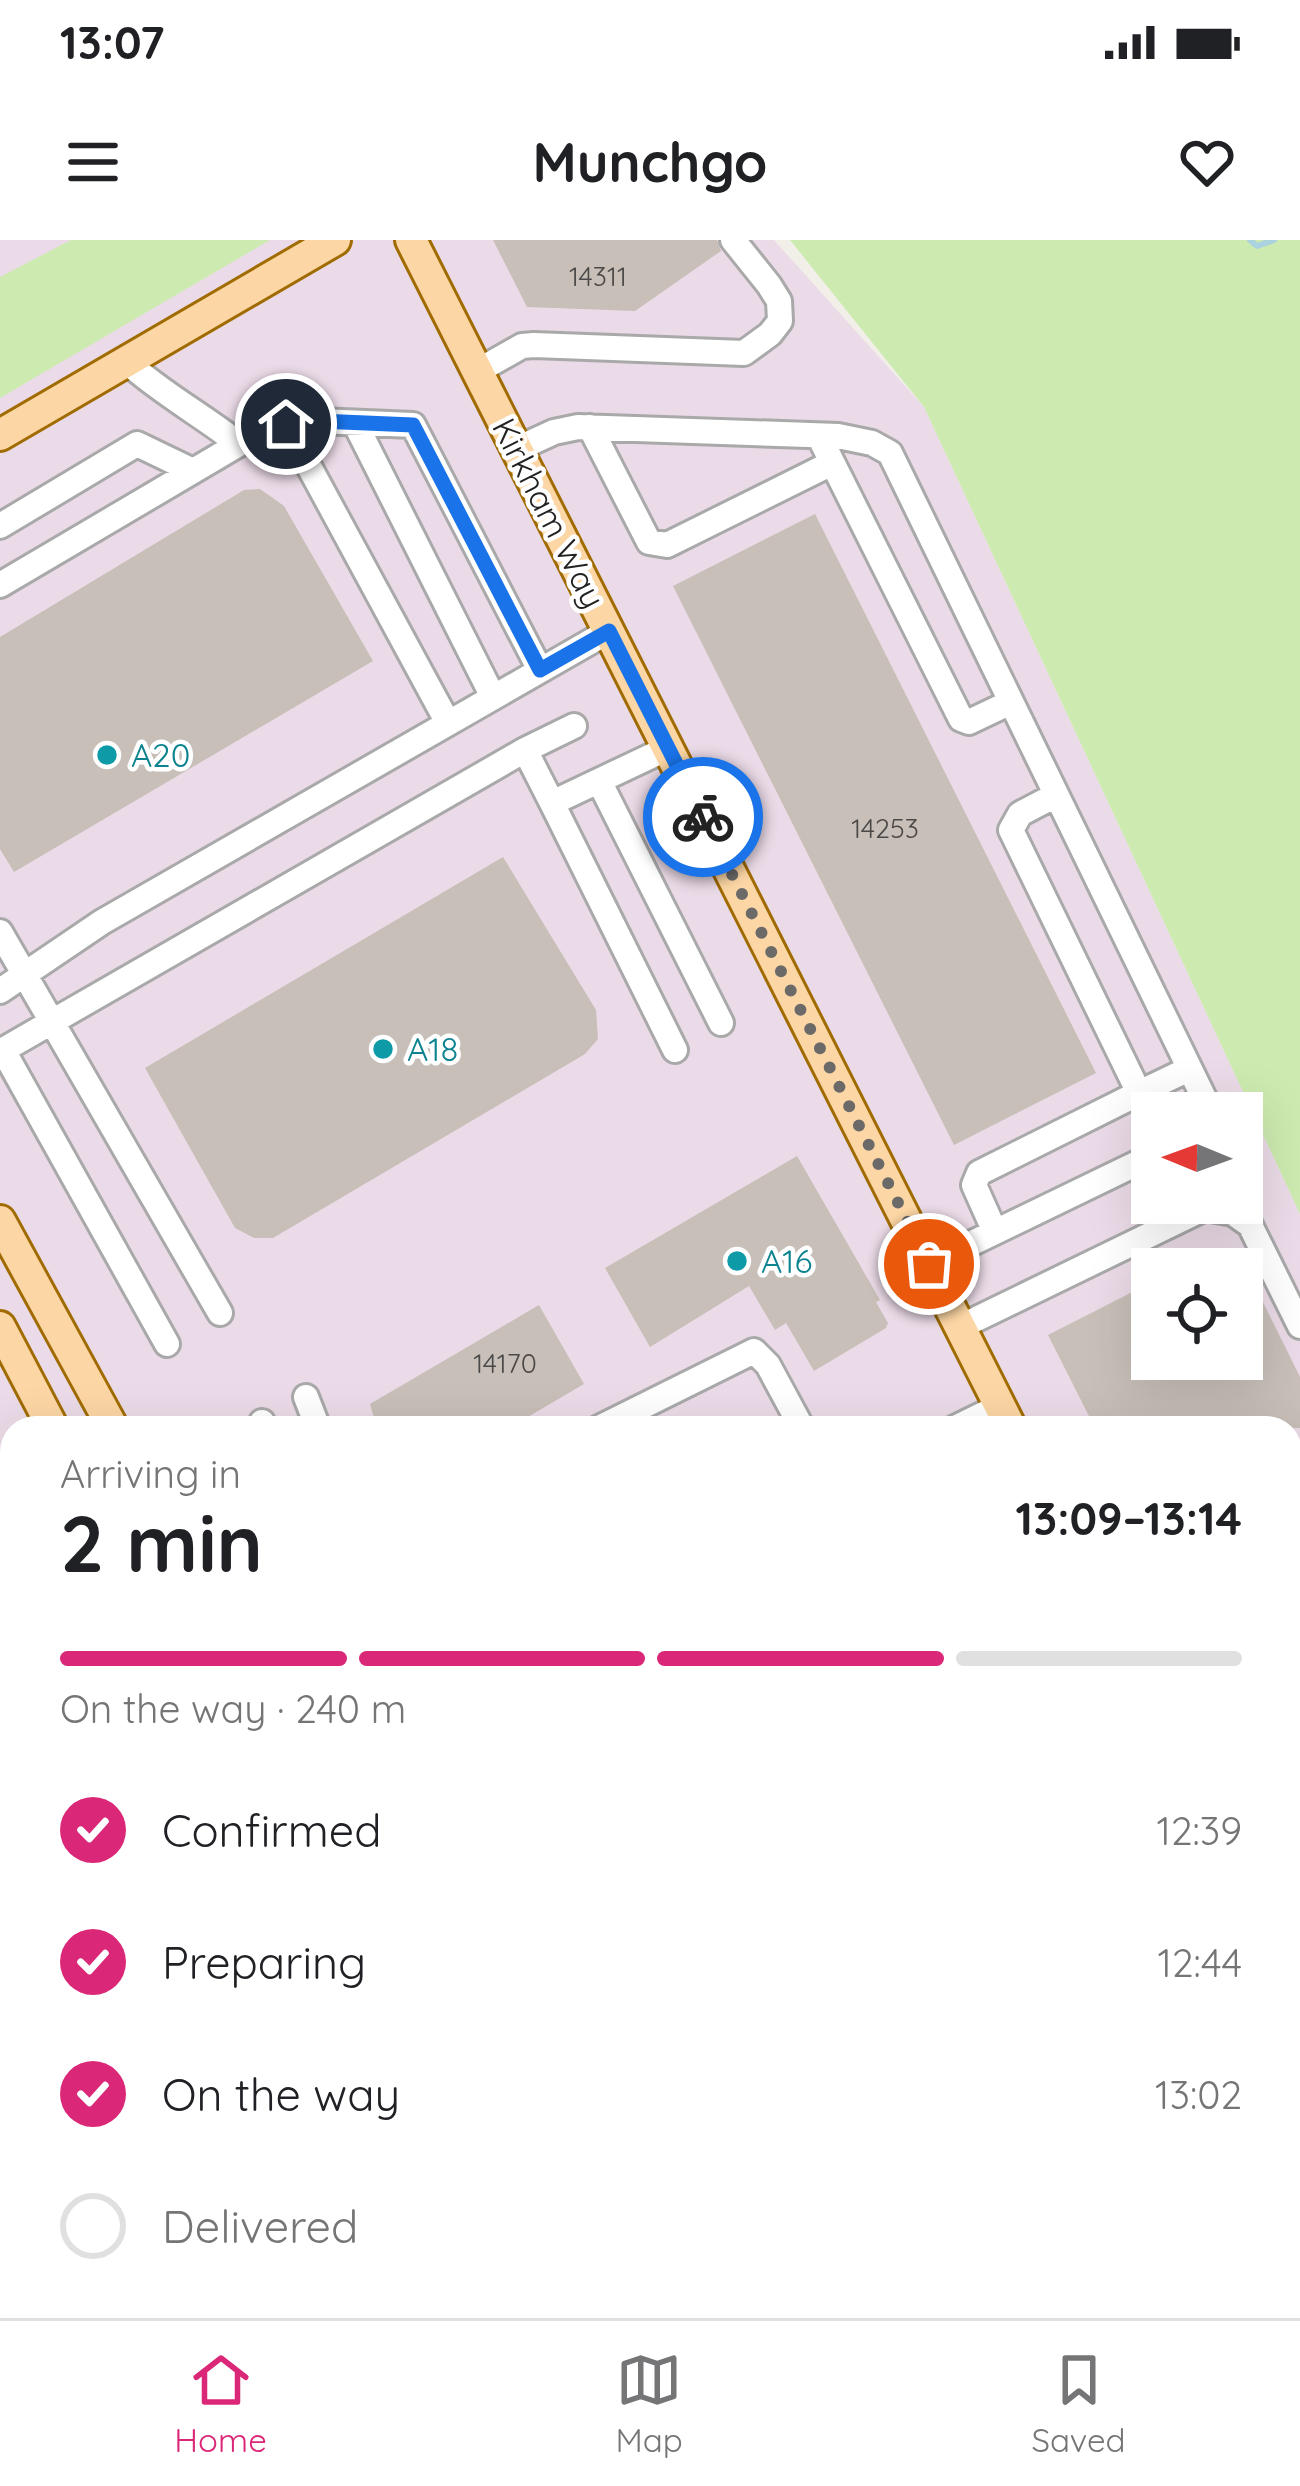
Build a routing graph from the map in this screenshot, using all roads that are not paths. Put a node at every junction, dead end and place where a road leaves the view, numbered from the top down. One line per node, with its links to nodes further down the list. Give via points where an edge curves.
1 (335, 240): 4 (main road)
2 (411, 240): 5 (main road, Kirkham Way)
3 (733, 240): 5 (lane, via 779,301 780,321 744,353 534,345)
4 (127, 362): 9 (main road); 11 (lane)
5 (478, 371): 12 (main road, Kirkham Way)
6 (355, 423): 7 (lane); 18 (lane, via 413,425); 19 (lane)
7 (286, 424): 11 (lane); 21 (lane)
8 (590, 428): 10 (lane); 12 (lane, via 554,431); 13 (lane, via 649,542 668,545)
9 (0, 435)
10 (818, 436): 13 (lane); 20 (lane, via 890,453)
11 (239, 444): 14 (lane)
12 (517, 449): 17 (main road, Kirkham Way)
13 (832, 464): 20 (lane, via 961,719)
14 (193, 471): 15 (lane, via 137,444); 16 (lane)
15 (0, 526)
16 (0, 585)
17 (609, 631): 18 (lane); 23 (main road, Kirkham Way)
18 (540, 670): 19 (lane)
19 (493, 697): 21 (lane)
20 (1011, 702): 26 (lane)
21 (448, 723): 29 (lane, via 101,922)
22 (574, 725): 24 (lane)
23 (668, 748): 25 (lane); 43 (main road, Kirkham Way)
24 (525, 750): 27 (lane); 31 (lane)
25 (599, 782): 27 (lane); 32 (lane)
26 (1056, 794): 35 (lane); 36 (lane, via 1020,814 1011,830)
27 (552, 803): 34 (lane)
28 (0, 932): 29 (lane)
29 (26, 976): 30 (lane); 31 (lane)
30 (0, 991)
31 (52, 1022): 33 (lane); 44 (lane)
32 (721, 1023)
33 (2, 1048): 48 (lane)
34 (675, 1050)
35 (1190, 1069): 37 (lane); 38 (lane)
36 (1138, 1092)
37 (1140, 1092)
38 (1201, 1092)
39 (1131, 1097): 42 (lane, via 979,1173 974,1185)
40 (1131, 1166): 42 (lane)
41 (0, 1221): 51 (main road)
42 (994, 1232): 43 (lane)
43 (929, 1264): 46 (main road, Kirkham Way)
44 (220, 1313)
45 (1300, 1326): 46 (lane, via 1250,1225 1205,1208)
46 (960, 1327): 55 (main road, Kirkham Way)
47 (0, 1328): 50 (main road)
48 (167, 1344)
49 (306, 1397): 52 (lane)
50 (47, 1416)
51 (106, 1416)
52 (314, 1416)
53 (623, 1416): 54 (lane, via 754,1351)
54 (796, 1416)
55 (1004, 1416)

